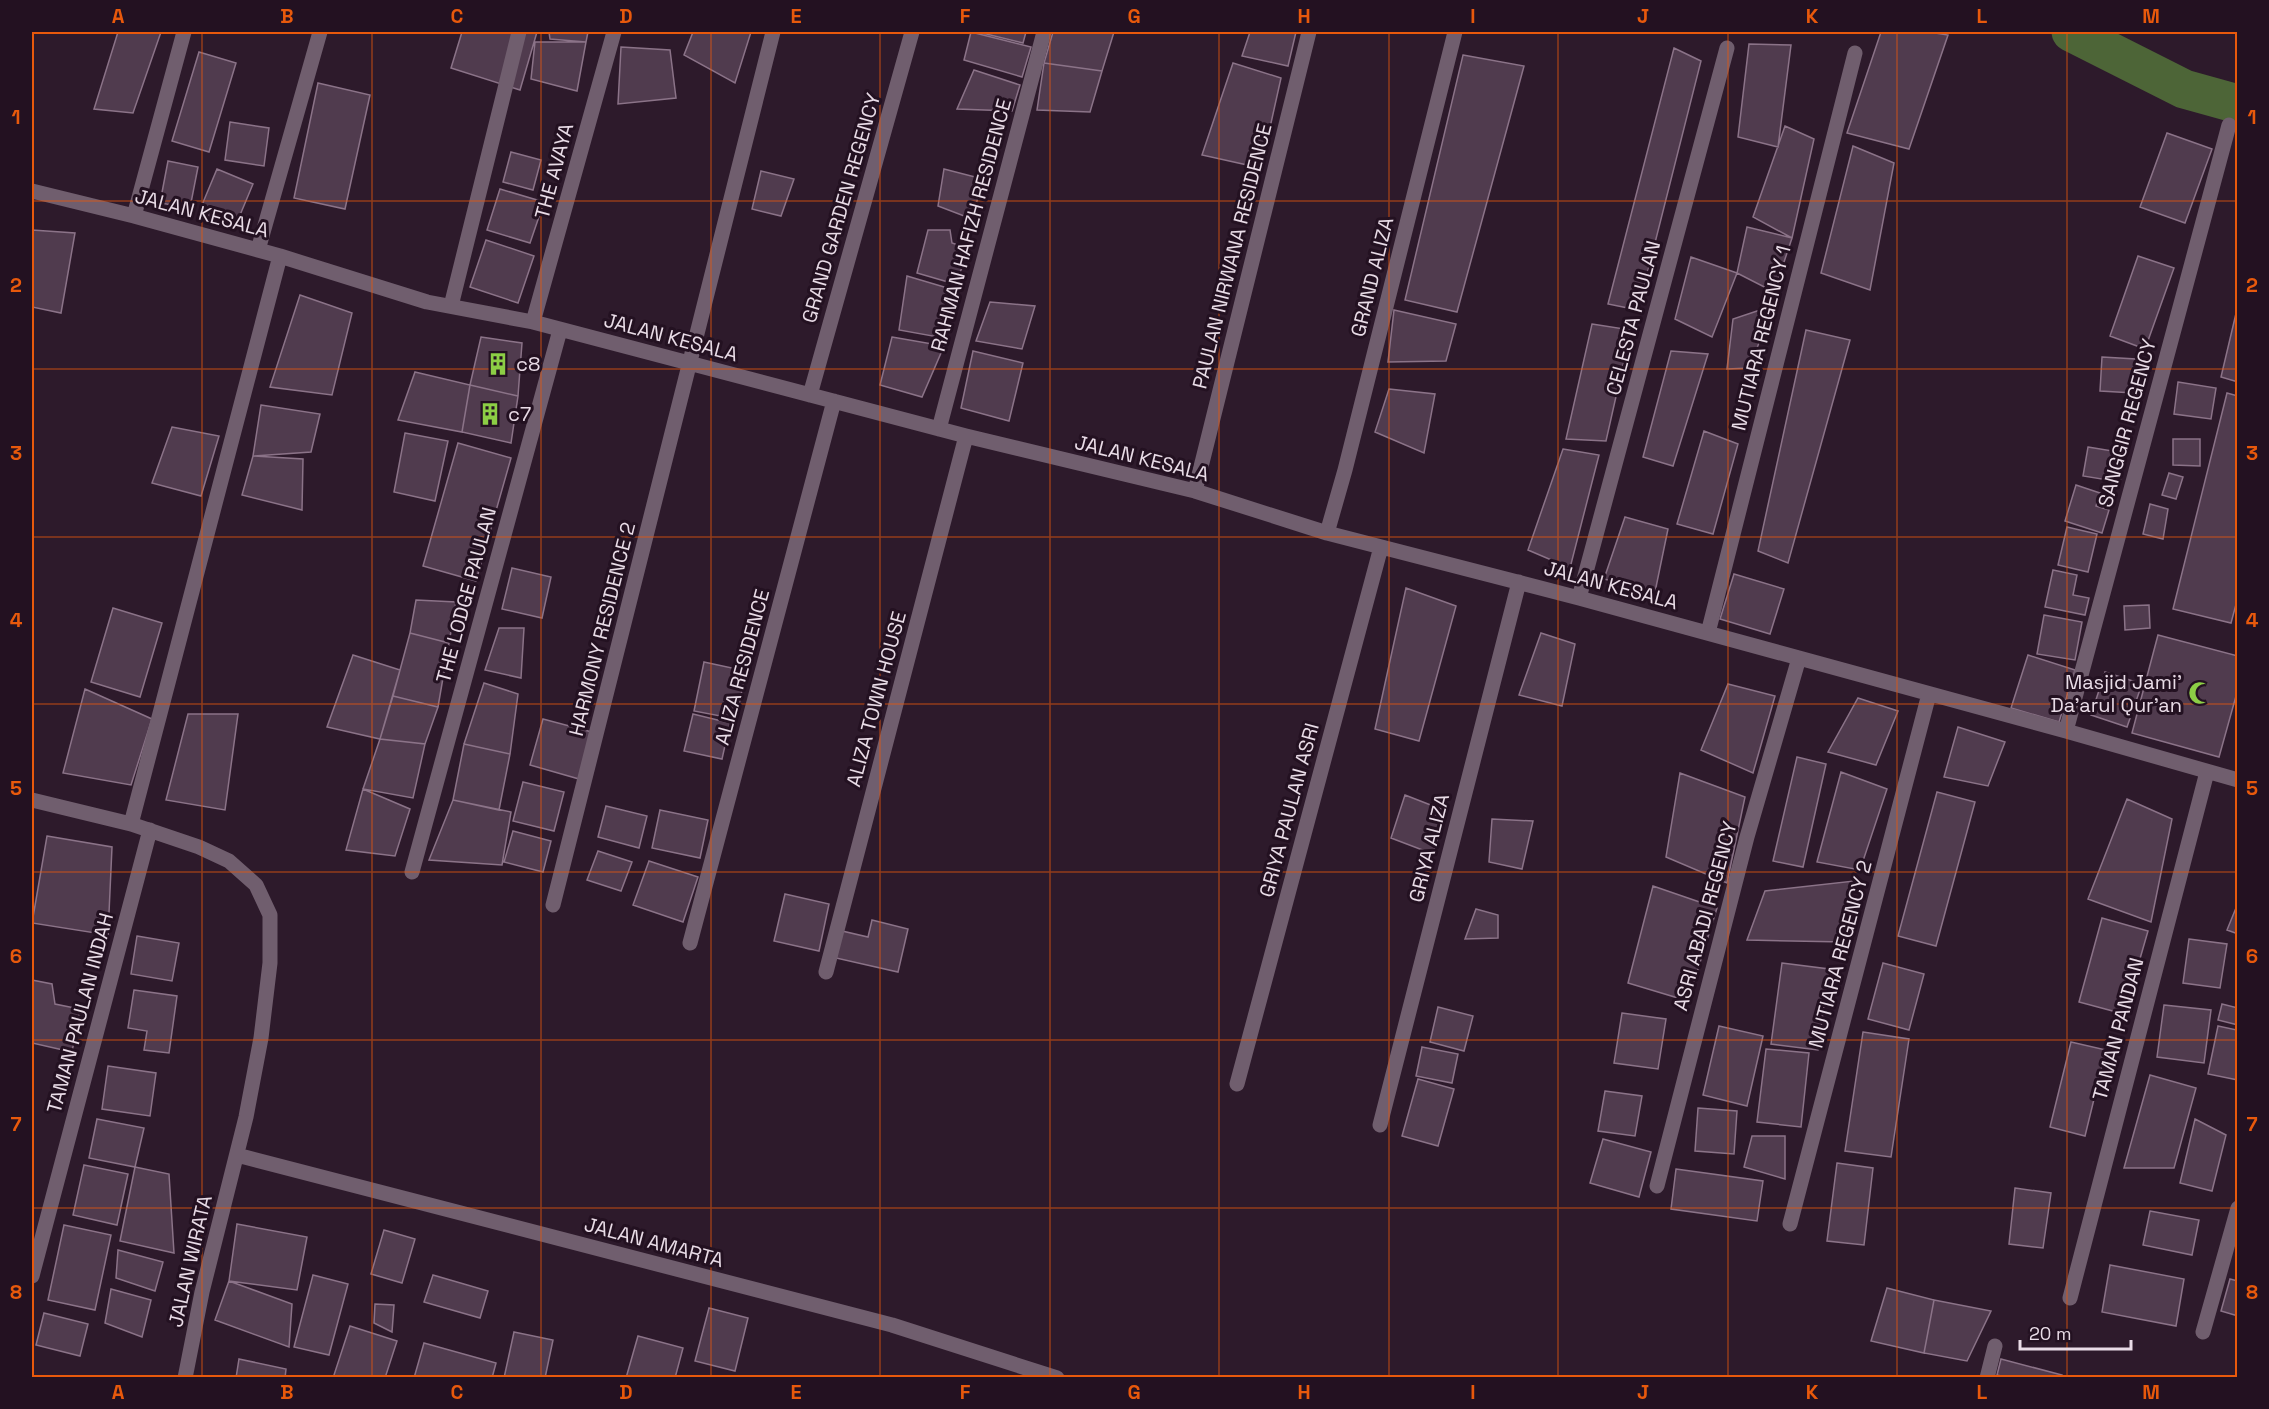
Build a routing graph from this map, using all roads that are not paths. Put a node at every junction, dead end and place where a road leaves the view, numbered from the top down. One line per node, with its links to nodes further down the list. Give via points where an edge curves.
1 (184, 32): 14 (street)
2 (320, 32): 15 (street)
3 (519, 32): 17 (street)
4 (614, 32): 18 (street, THE AVAYA)
5 (773, 32): 20 (street)
6 (912, 32): 21 (street, GRAND GARDEN REGENCY)
7 (1044, 32): 23 (street, RAHMAN HAFIZH RESIDENCE)
8 (1309, 32): 25 (street, PAULAN NIRWANA RESIDENCE)
9 (1455, 32): 26 (street, GRAND ALIZA)
10 (1727, 48): 29 (street, CELESTA PAULAN)
11 (1855, 53): 30 (street, MUTIARA REGENCY 1)
12 (2229, 125): 33 (street, SANGGIR REGENCY)
13 (32, 191): 14 (street, JALAN KESALA)
14 (134, 216): 15 (street, JALAN KESALA)
15 (258, 250): 16 (street, JALAN KESALA)
16 (280, 256): 17 (street, JALAN KESALA); 37 (street)
17 (451, 306): 18 (street, JALAN KESALA)
18 (533, 322): 19 (street, JALAN KESALA)
19 (561, 330): 20 (street, JALAN KESALA); 39 (street, THE LODGE PAULAN)
20 (690, 363): 21 (street, JALAN KESALA); 40 (street, HARMONY RESIDENCE 2)
21 (810, 395): 22 (street, JALAN KESALA)
22 (834, 401): 23 (street, JALAN KESALA); 41 (street, ALIZA RESIDENCE)
23 (939, 429): 24 (street, JALAN KESALA)
24 (966, 436): 25 (street, JALAN KESALA); 42 (street, ALIZA TOWN HOUSE)
25 (1195, 491): 26 (street, JALAN KESALA)
26 (1327, 532): 27 (street, JALAN KESALA)
27 (1381, 547): 28 (street, JALAN KESALA); 43 (street, GRIYA PAULAN ASRI)
28 (1519, 582): 29 (street, JALAN KESALA); 44 (street, GRIYA ALIZA)
29 (1579, 598): 30 (street, JALAN KESALA)
30 (1707, 633): 31 (street, JALAN KESALA)
31 (1799, 658): 32 (street, JALAN KESALA); 46 (street, ASRI ABADI REGENCY, via 1747,837)
32 (1929, 694): 33 (street, JALAN KESALA); 48 (street, MUTIARA REGENCY 2)
33 (2066, 731): 34 (street, JALAN KESALA)
34 (2207, 771): 35 (street, JALAN KESALA); 50 (street, TAMAN PANDAN)
35 (2238, 780)
36 (32, 800): 37 (street, JALAN WIRATA)
37 (131, 824): 38 (street, JALAN WIRATA)
38 (150, 831): 45 (street, JALAN WIRATA, via 230,861 256,885 270,915 270,963 261,1038); 49 (street, TAMAN PAULAN INDAH)
39 (412, 872)
40 (553, 905)
41 (690, 943)
42 (826, 972)
43 (1237, 1084)
44 (1380, 1125)
45 (237, 1155): 53 (street, JALAN WIRATA); 54 (street, JALAN AMARTA, via 892,1325)
46 (1657, 1186)
47 (2238, 1208): 51 (street)
48 (1790, 1224)
49 (32, 1276)
50 (2070, 1298)
51 (2204, 1332)
52 (1995, 1346): 55 (street)
53 (185, 1377)
54 (1057, 1377)
55 (1987, 1377)

